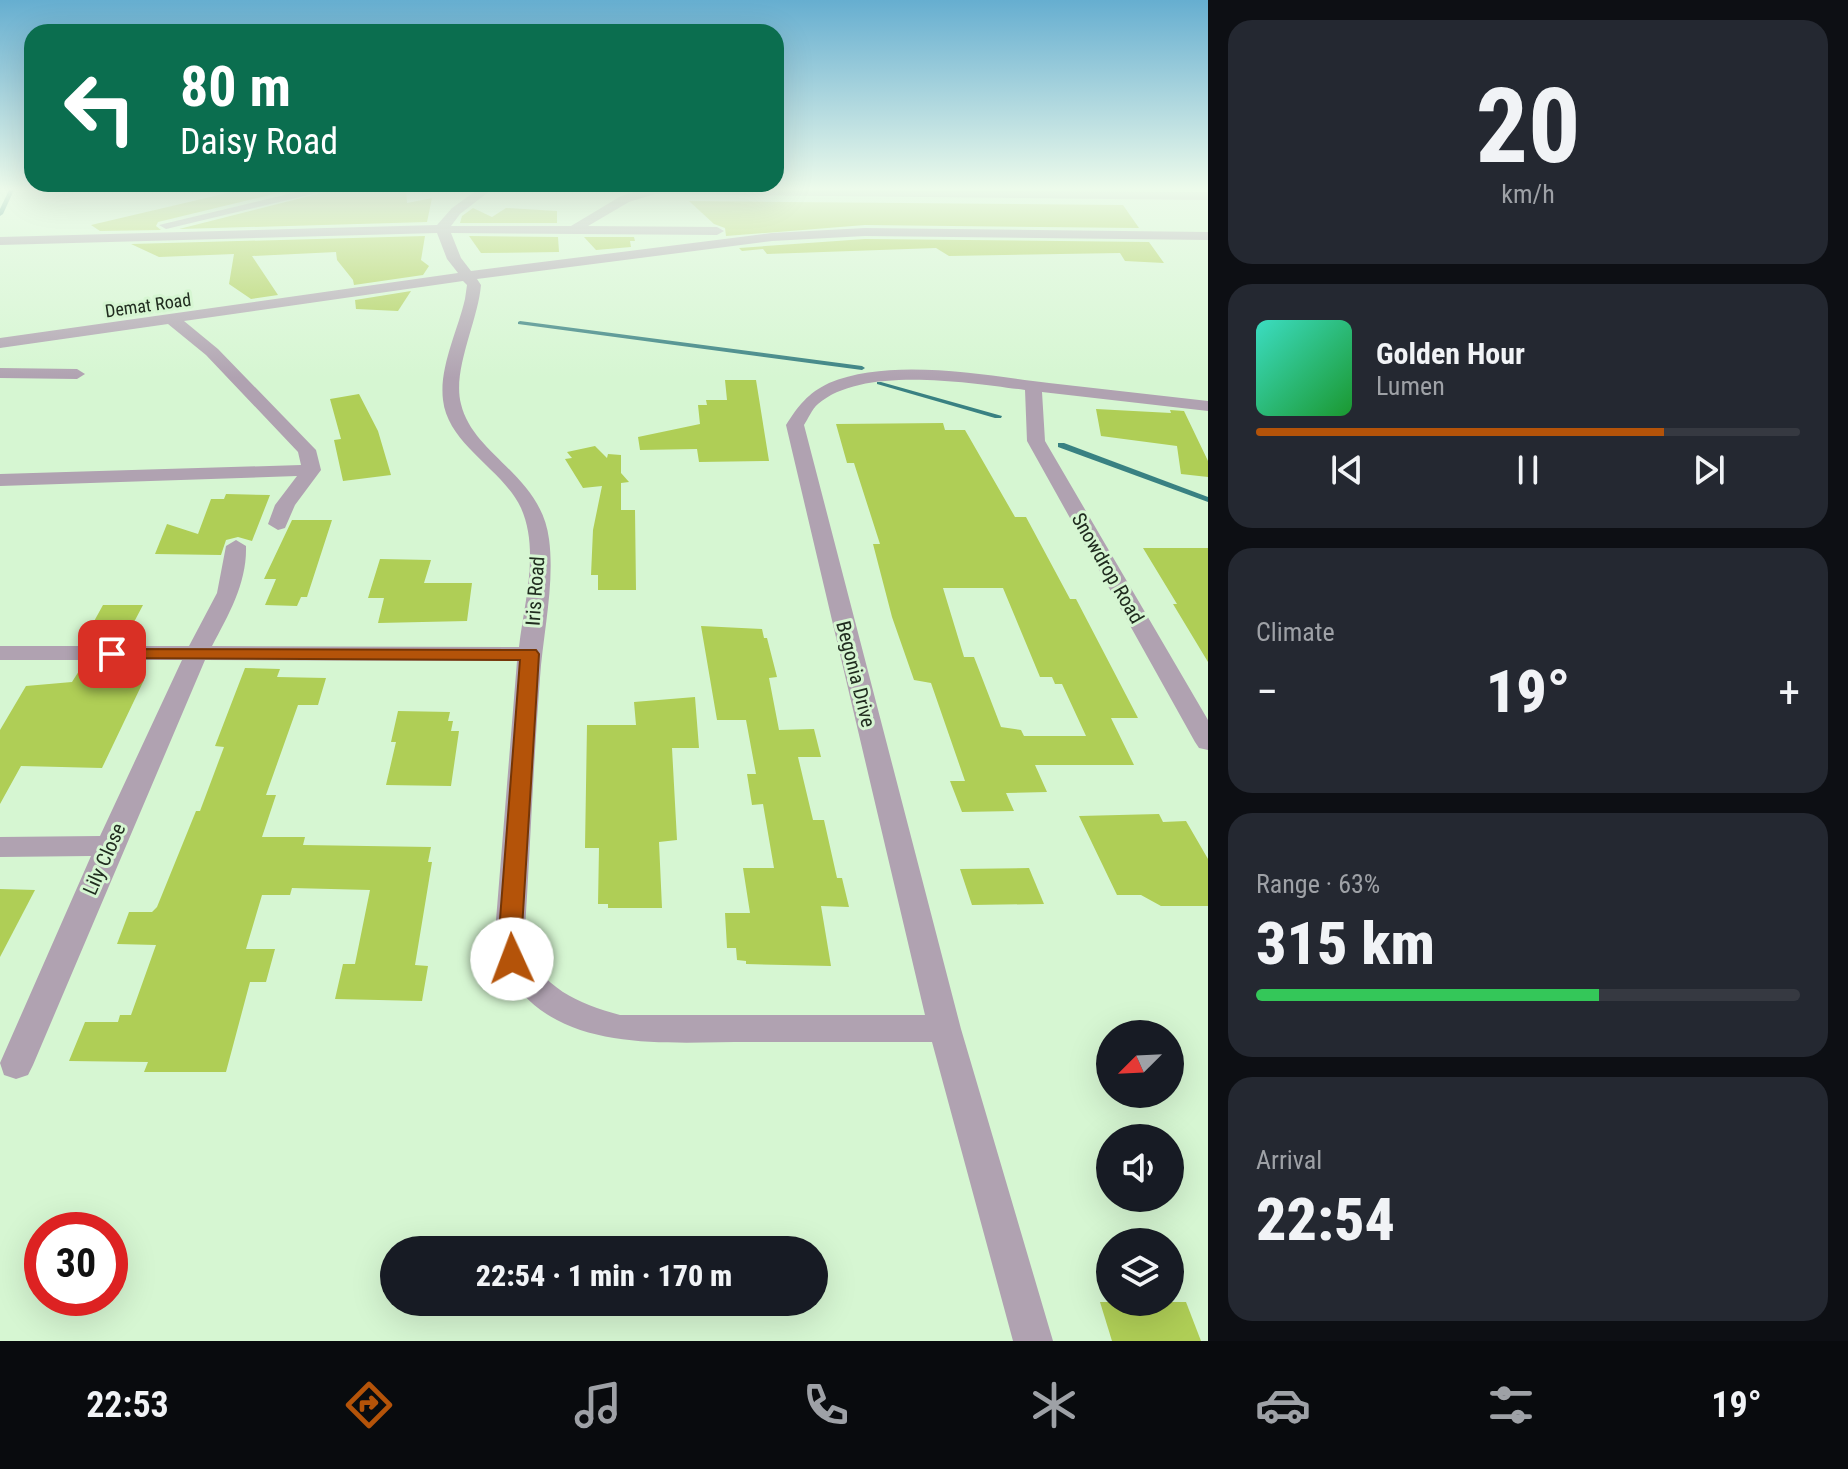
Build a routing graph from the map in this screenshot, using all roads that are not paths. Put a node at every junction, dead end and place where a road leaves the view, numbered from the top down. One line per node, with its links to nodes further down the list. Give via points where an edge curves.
1 (452, 253): 3 (street)
2 (659, 253): 3 (street, Demat Road)
3 (467, 276): 4 (street, Demat Road); 15 (street, Iris Road, via 474,295 451,402 536,521 540,563)
4 (173, 320): 5 (street, Demat Road); 10 (street, via 302,441)
5 (0, 343)
6 (0, 373): 7 (street)
7 (77, 374)
8 (1033, 386): 9 (street, Begonia Drive); 17 (street, Snowdrop Road, via 1036,441); 20 (street, Begonia Drive, via 934,376 877,378 823,394 805,407 795,425)
9 (1208, 406)
10 (311, 470): 11 (street); 12 (street, via 285,504)
11 (0, 480)
12 (278, 524)
13 (236, 546): 16 (street, Lily Close, via 228,593)
14 (0, 653): 16 (street)
15 (530, 654): 16 (street); 20 (street, Iris Road, via 509,945 516,967 535,991 578,1018 620,1028)
16 (196, 655): 18 (street, Lily Close)
17 (1208, 742)
18 (110, 846): 19 (street); 21 (street, Lily Close)
19 (0, 847)
20 (945, 1029): 22 (street, Begonia Drive)
21 (16, 1065)
22 (1033, 1341)

